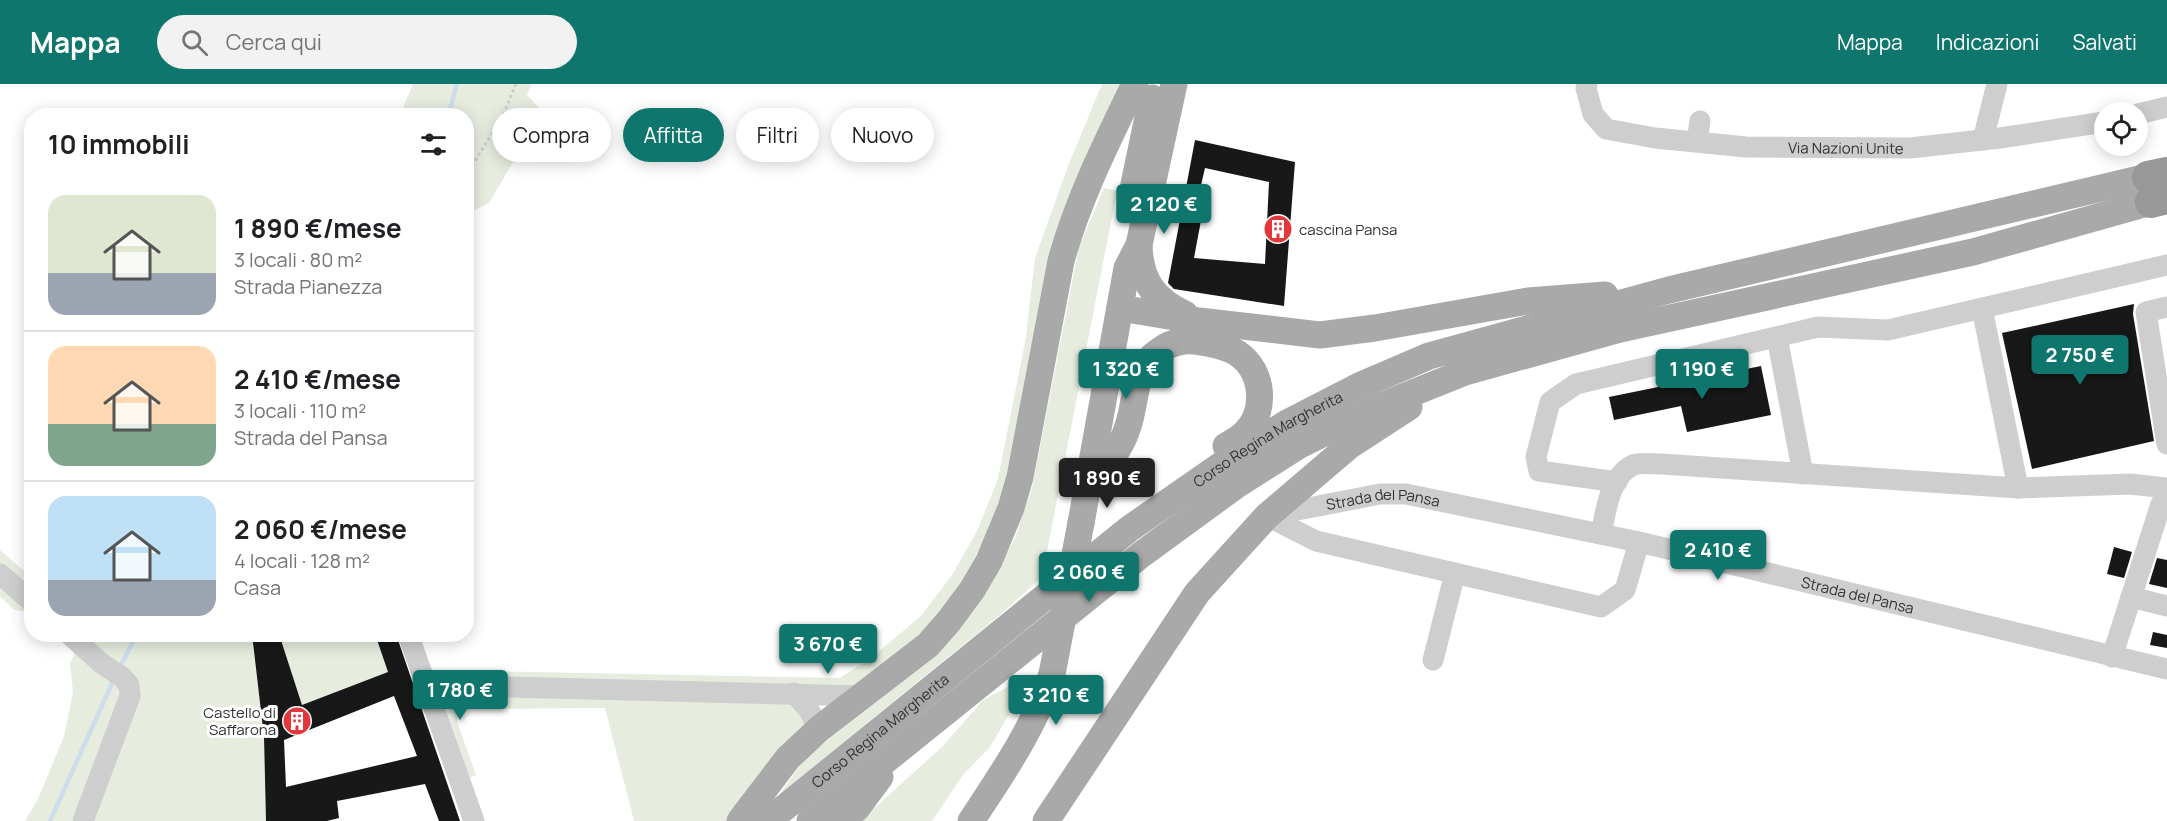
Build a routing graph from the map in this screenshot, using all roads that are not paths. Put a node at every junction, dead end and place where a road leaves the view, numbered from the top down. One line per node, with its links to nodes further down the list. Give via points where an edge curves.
1 (1135, 84): 12 (main road)
2 (1156, 84): 10 (main road)
3 (1174, 84): 10 (main road)
4 (1587, 84): 9 (street, Via Nazioni Unite, via 1593,114 1606,129 1655,138 1698,132 1746,147 1910,148)
5 (1997, 84): 9 (street)
6 (2167, 107): 7 (street)
7 (2148, 112)
8 (2094, 123): 9 (street, Via Nazioni Unite)
9 (1983, 140)
10 (1144, 183): 12 (main road, via 1100,176); 13 (main road)
11 (2158, 188): 15 (main road); 19 (main road, via 1973,252)
12 (1086, 189): 46 (main road, via 1061,261 1022,467 1002,533 972,590 928,645)
13 (1133, 256): 17 (main road); 20 (main road, via 1161,301)
14 (2167, 265): 18 (street)
15 (1669, 290): 19 (main road); 20 (main road, via 1528,301 1320,335)
16 (2167, 307): 23 (street, via 2146,312)
17 (1120, 308): 20 (main road); 26 (main road)
18 (1982, 308): 21 (street, via 1888,330 1818,327); 27 (street)
19 (1619, 316): 22 (main road, Corso Regina Margherita); 31 (main road, Corso Regina Margherita, via 1429,356 1359,386 1234,456)
20 (1199, 321)
21 (1777, 337): 24 (street); 25 (street, via 1576,384 1550,402 1536,458 1539,471)
22 (1465, 372): 30 (main road, via 1348,446); 48 (main road, Corso Regina Margherita, via 1368,411 1298,446 1238,484 1142,554)
23 (2167, 444)
24 (1803, 474): 25 (street, via 1634,464); 27 (street)
25 (1617, 482): 32 (street, via 1610,494)
26 (1089, 485): 31 (main road, via 1113,456 1128,428 1140,374 1153,354 1186,341 1228,348 1244,359 1256,376 1260,393 1251,426 1236,441 1158,490); 55 (main road, bridge, via 1052,674 1043,701)
27 (2018, 488): 28 (street, via 2130,484)
28 (2167, 488)
29 (2167, 497): 37 (street, via 2160,504)
30 (1267, 516): 32 (street, Strada del Pansa, via 1380,494 1406,494); 34 (street, via 1316,541); 56 (main road, via 1197,593)
31 (1129, 530): 52 (main road, Corso Regina Margherita)
32 (1601, 534): 33 (street, Strada del Pansa)
33 (1639, 542): 34 (street, via 1625,590 1601,607); 41 (street, Strada del Pansa)
34 (1455, 573): 42 (street)
35 (0, 574): 36 (street)
36 (24, 595)
37 (2131, 597): 38 (street); 41 (street)
38 (2167, 606)
39 (79, 642): 49 (street, via 129,684 130,696)
40 (411, 642): 44 (street)
41 (2112, 657): 43 (street, Strada del Pansa)
42 (1433, 660)
43 (2167, 669)
44 (427, 685): 45 (street); 50 (street)
45 (794, 693): 46 (street); 47 (street)
46 (862, 696): 47 (main road)
47 (819, 729): 51 (main road, via 788,758)
48 (905, 744): 53 (main road, Corso Regina Margherita); 54 (main road, via 857,808)
49 (84, 821)
50 (474, 821)
51 (740, 821)
52 (768, 821)
53 (810, 821)
54 (841, 821)
55 (971, 821)
56 (1046, 821)

